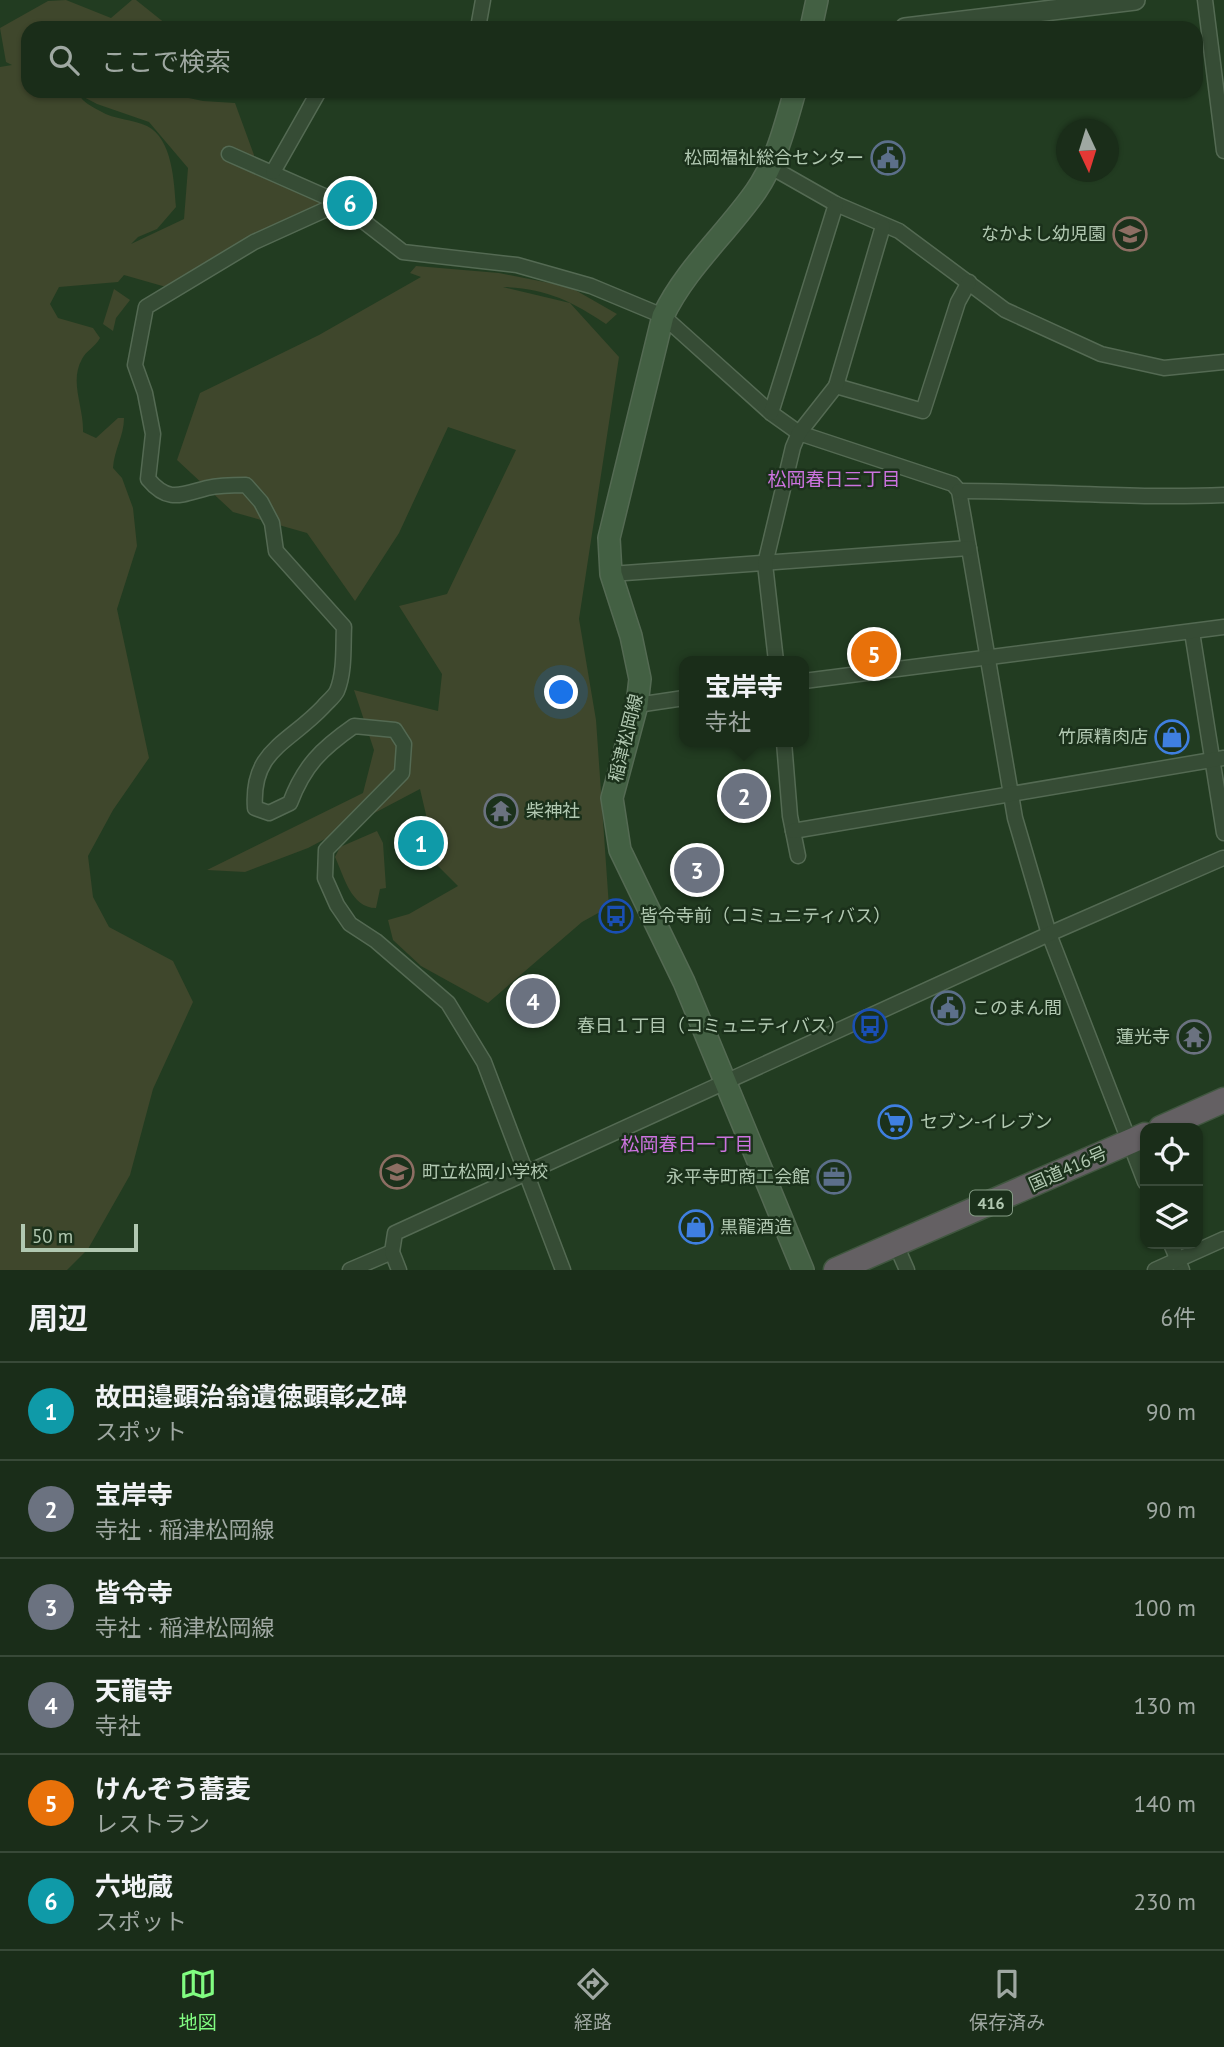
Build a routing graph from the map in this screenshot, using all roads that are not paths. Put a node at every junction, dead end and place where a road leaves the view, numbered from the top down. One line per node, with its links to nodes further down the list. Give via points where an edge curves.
1 (483, 0): 5 (street)
2 (817, 0): 6 (main road)
3 (1135, 0): 7 (street)
4 (1205, 0): 10 (street)
5 (479, 21)
6 (812, 21)
7 (962, 21)
8 (315, 98): 13 (street)
9 (793, 98): 12 (main road, 稲津松岡線)
10 (1224, 151)
11 (229, 154): 13 (street)
12 (771, 167): 15 (street); 18 (main road, 稲津松岡線, via 681,283)
13 (273, 172): 14 (street)
14 (340, 202): 18 (street, via 404,252 517,265 591,286); 47 (street, via 254,242 146,307 135,365 153,434 148,479 158,491 177,496 246,485 272,523 276,551 344,626 337,692 260,764 255,808 270,813 290,803 300,776 326,746 354,726 395,730 404,744 402,773 326,850 325,878 350,924 448,1003 484,1062)
15 (836, 204): 16 (street); 21 (street)
16 (883, 226): 17 (street, via 899,231); 20 (street)
17 (969, 282): 19 (street, via 1005,310 1101,354 1164,368); 20 (street, via 958,302 923,411)
18 (663, 316): 21 (street); 27 (main road, 稲津松岡線, via 613,512)
19 (1224, 362)
20 (836, 386): 22 (street)
21 (771, 413): 22 (street)
22 (799, 433): 23 (street, via 953,484); 26 (street)
23 (959, 491): 24 (street); 25 (street)
24 (1224, 495)
25 (969, 548): 26 (street); 31 (street)
26 (765, 564): 27 (street); 30 (street)
27 (611, 574): 34 (main road, 稲津松岡線, via 637,658)
28 (1224, 627): 29 (street)
29 (1192, 632): 31 (street); 36 (street)
30 (775, 656)
31 (987, 658): 32 (street); 37 (street)
32 (809, 680)
33 (679, 699): 34 (street)
34 (637, 705): 43 (main road, 稲津松岡線, via 612,798 617,840)
35 (785, 747): 38 (street)
36 (1217, 760): 37 (street); 39 (street)
37 (1009, 794): 38 (street); 42 (street)
38 (793, 831): 40 (street)
39 (1224, 833)
40 (798, 856)
41 (1224, 858): 42 (street)
42 (1049, 934): 43 (street); 46 (street)
43 (726, 1083): 47 (street); 55 (main road, 稲津松岡線)
44 (1224, 1100): 45 (highway)
45 (1171, 1123)
46 (1137, 1139): 49 (highway, 国道416号 / 416)
47 (526, 1174): 50 (street, via 395,1233); 54 (street)
48 (1224, 1239): 51 (street)
49 (896, 1245): 56 (highway, 国道416号 / 416); 57 (street)
50 (392, 1252): 52 (street); 53 (street)
51 (1179, 1265): 58 (street)
52 (351, 1270)
53 (399, 1270)
54 (563, 1270)
55 (803, 1270)
56 (836, 1270)
57 (906, 1270)
58 (1155, 1270)

